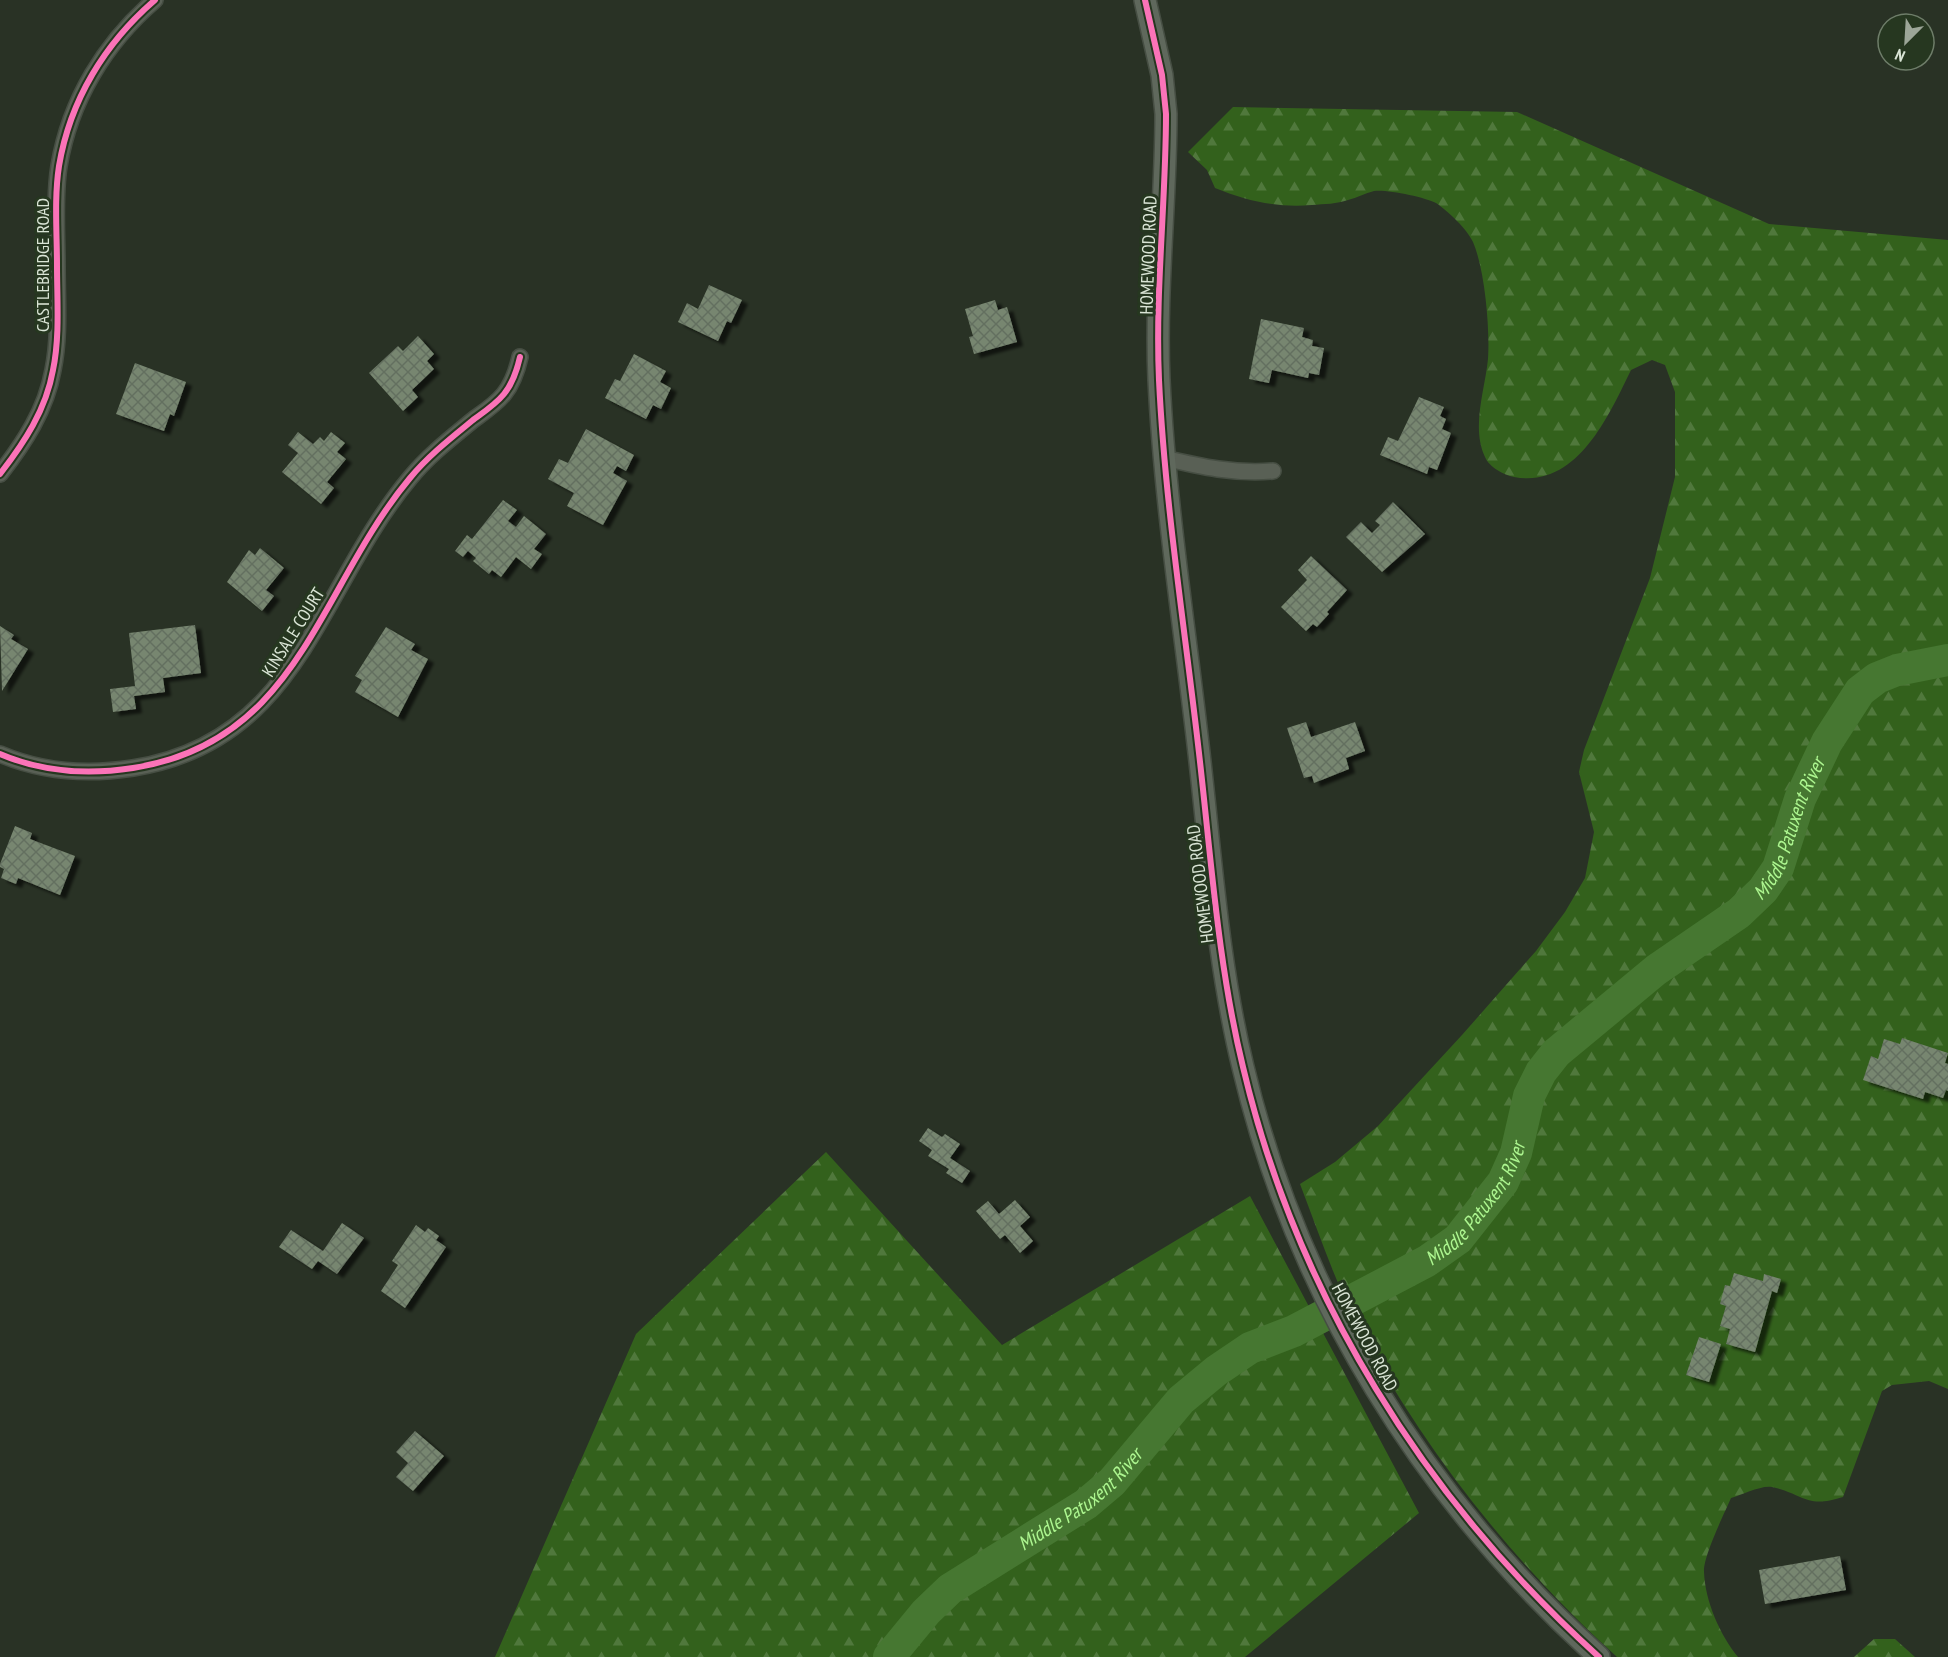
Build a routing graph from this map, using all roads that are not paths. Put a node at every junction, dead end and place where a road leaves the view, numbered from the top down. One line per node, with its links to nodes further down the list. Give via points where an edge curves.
1 (154, 0): 6 (street, CASTLEBRIDGE ROAD, via 134,17 92,71 67,135 59,166 58,332 53,371 41,410 23,444)
2 (1145, 0): 4 (street, HOMEWOOD ROAD, via 1162,75 1166,114 1159,376)
3 (520, 357): 7 (street, KINSALE COURT, via 516,375 504,395 444,444 404,486 362,545 281,684 252,714 222,736 186,754 105,773 42,768)
4 (1164, 458): 5 (street, via 1212,470); 8 (street, HOMEWOOD ROAD, via 1220,936 1242,1063 1272,1169 1317,1281 1389,1414 1473,1528 1521,1582)
5 (1273, 471)
6 (0, 474)
7 (0, 754)
8 (1599, 1657)

